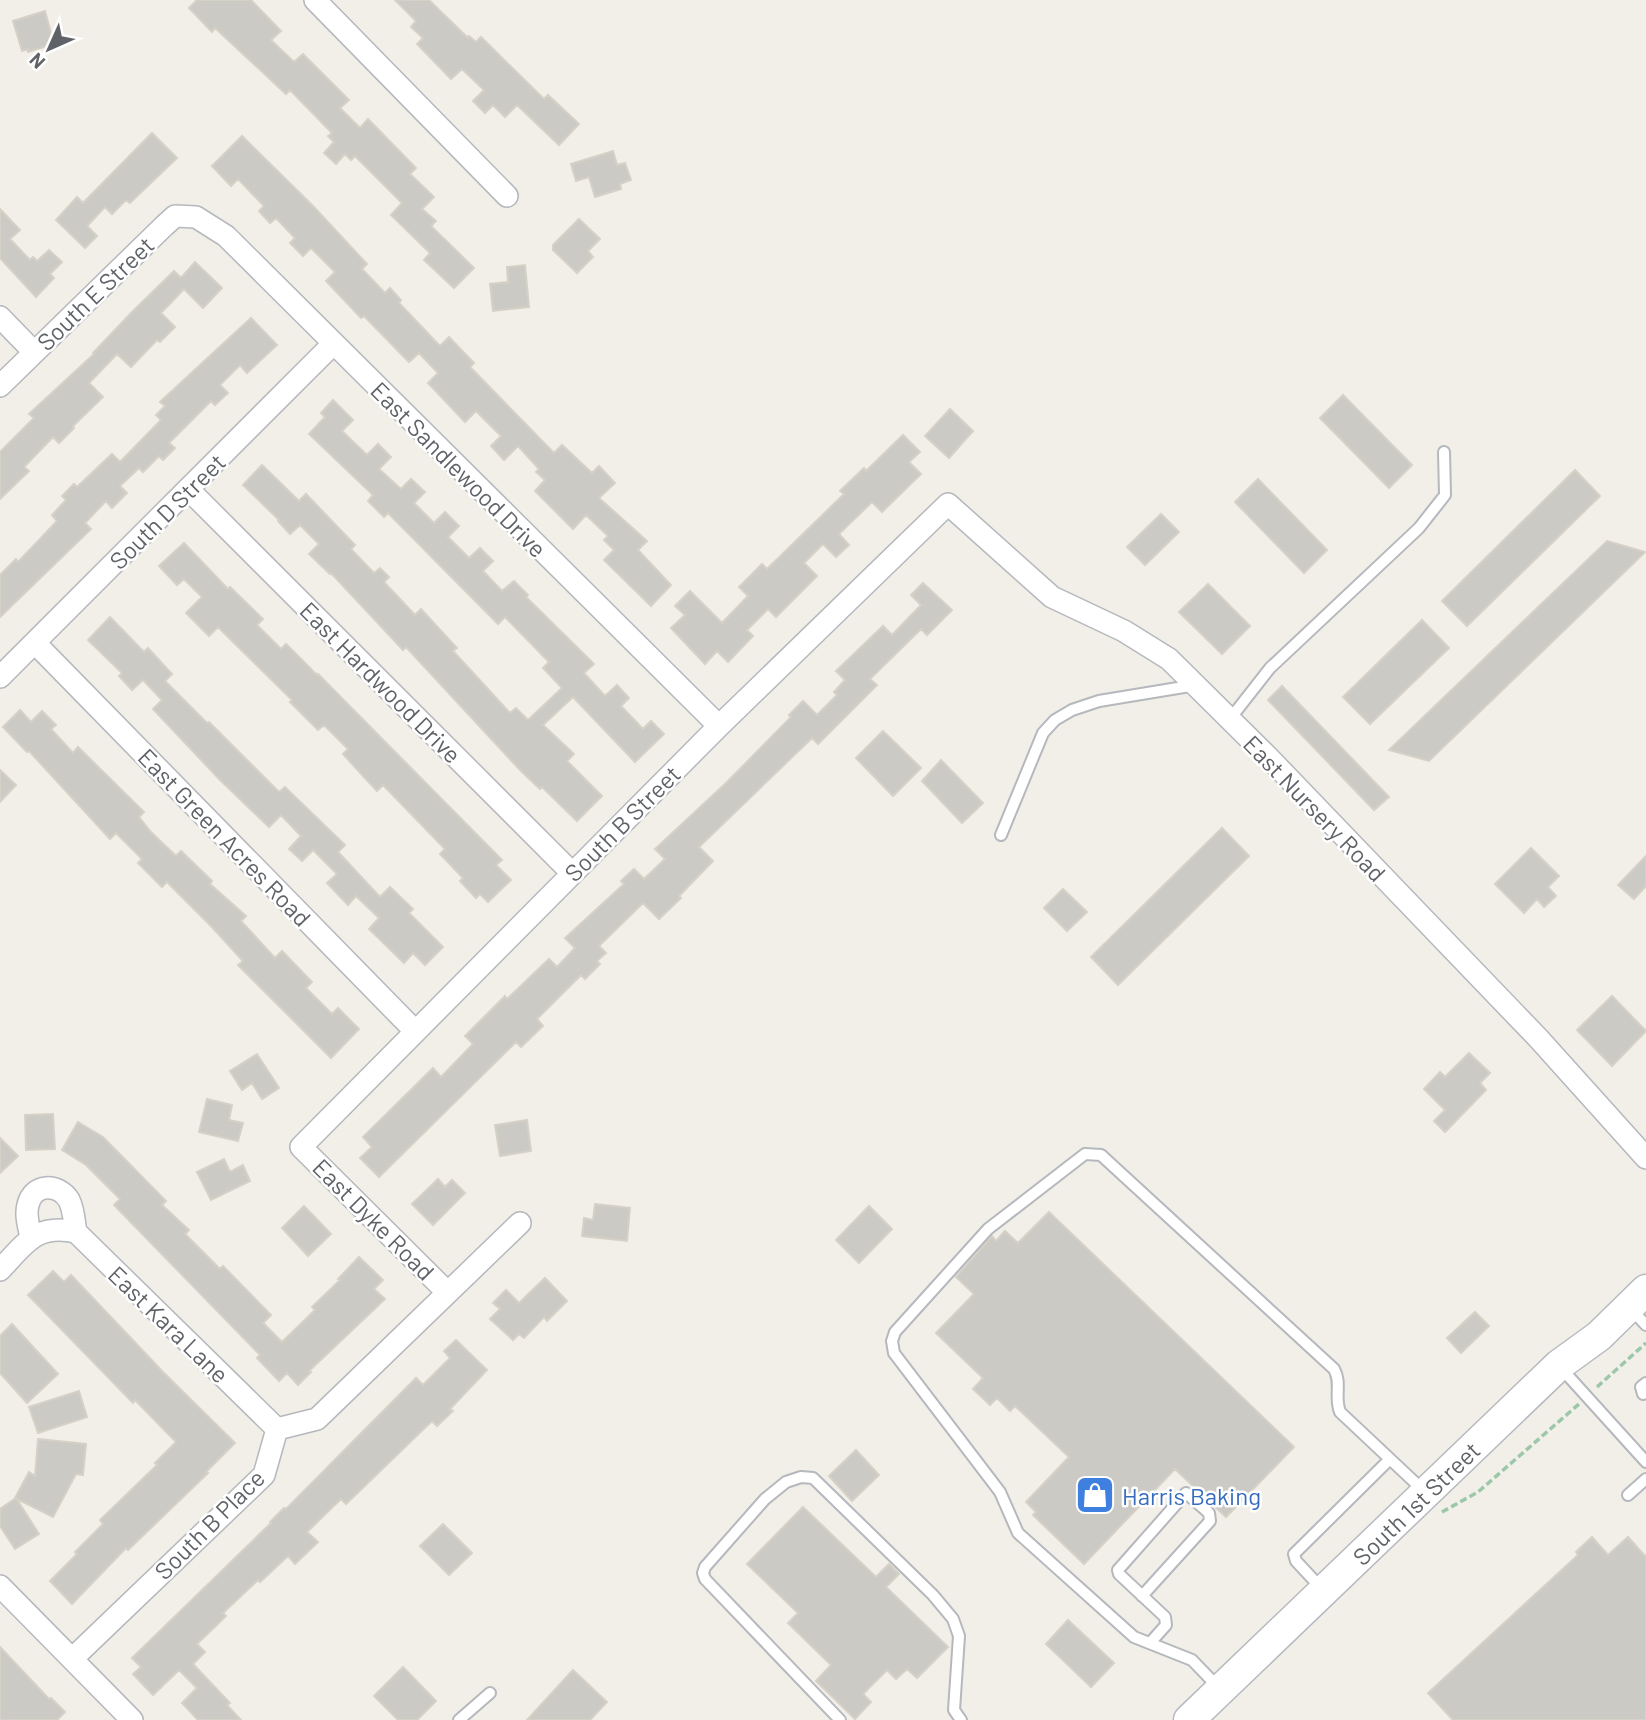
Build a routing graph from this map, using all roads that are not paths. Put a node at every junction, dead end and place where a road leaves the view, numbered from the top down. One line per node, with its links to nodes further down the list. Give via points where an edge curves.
1 (315, 0): 2 (street)
2 (507, 196)
3 (196, 217): 5 (street, East Sandlewood Drive, via 226,236); 6 (street, South E Street, via 176,216)
4 (0, 317): 6 (street)
5 (333, 344): 9 (street, South D Street); 15 (street, East Sandlewood Drive)
6 (34, 352): 7 (street, South E Street)
7 (0, 386)
8 (1444, 452): 14 (lane, via 1445,495 1419,528 1270,668)
9 (189, 490): 11 (street, South D Street); 17 (street, East Hardwood Drive)
10 (948, 504): 13 (street, East Nursery Road, via 1052,597 1124,631 1169,659); 15 (street, South B Street)
11 (35, 643): 12 (street, South D Street); 18 (street, East Green Acres Road)
12 (0, 677)
13 (1196, 685): 14 (street, East Nursery Road); 16 (lane, via 1099,701 1055,720 1043,733)
14 (1230, 719): 20 (street, East Nursery Road, via 1539,1039)
15 (719, 726): 17 (street, South B Street)
16 (1001, 835)
17 (572, 873): 18 (street, South B Street)
18 (415, 1031): 19 (street, South B Street)
19 (301, 1147): 25 (street, East Dyke Road)
20 (1646, 1158)
21 (520, 1223): 25 (street)
22 (66, 1230): 23 (street); 23 (street, via 70,1202 62,1192 42,1187 28,1204); 28 (street, East Kara Lane)
23 (31, 1238): 24 (street)
24 (0, 1270)
25 (447, 1292): 28 (street, via 317,1419)
26 (1640, 1307): 27 (main road, South 1st Street)
27 (1559, 1365): 30 (lane); 33 (main road, South 1st Street)
28 (276, 1429): 38 (street, South B Place, via 264,1475)
29 (1390, 1459): 33 (lane); 35 (lane, via 1294,1554); 37 (lane, via 1340,1412 1336,1396 1339,1378 1334,1369 1101,1155 1085,1154 1074,1162 988,1229 895,1332 892,1341 894,1353 1000,1492 1018,1533 1134,1637)
30 (1646, 1462)
31 (1646, 1479): 32 (lane)
32 (1628, 1495)
33 (1430, 1505): 35 (main road, South 1st Street)
34 (0, 1586): 38 (street)
35 (1324, 1591): 39 (main road, South 1st Street)
36 (1142, 1596): 36 (lane, via 1119,1574 1119,1566 1186,1493 1209,1513 1210,1521); 37 (lane, via 1167,1620)
37 (1150, 1643): 39 (lane, via 1192,1660)
38 (72, 1659): 41 (street)
39 (1221, 1690): 45 (main road, South 1st Street)
40 (490, 1693): 42 (lane)
41 (132, 1720)
42 (459, 1720)
43 (840, 1720): 44 (lane, via 705,1579 705,1567 765,1499 800,1477 813,1478 953,1619 959,1636 954,1710)
44 (961, 1720)
45 (1189, 1720)

